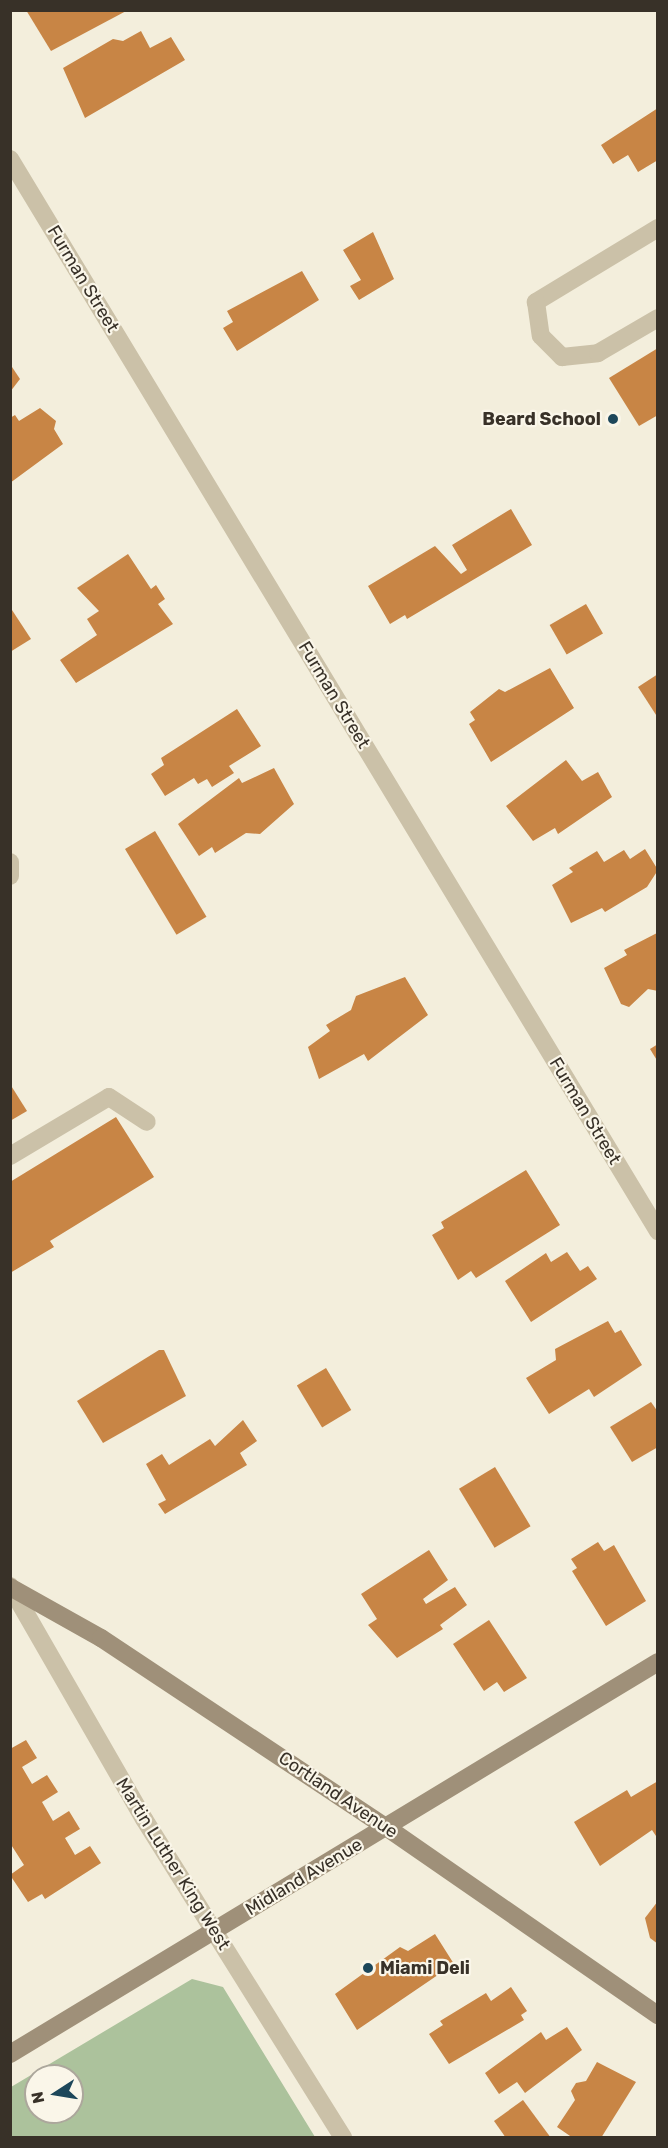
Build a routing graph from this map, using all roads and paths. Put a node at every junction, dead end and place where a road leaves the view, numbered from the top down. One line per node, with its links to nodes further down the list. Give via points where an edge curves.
1 (10, 159): 8 (street, Furman Street)
2 (657, 228): 3 (street, via 536,302 541,336 562,357 598,353)
3 (657, 318)
4 (10, 862): 5 (street)
5 (10, 876)
6 (147, 1122): 7 (street, via 109,1097)
7 (10, 1156)
8 (657, 1229)
9 (11, 1586): 11 (street, Cortland Avenue, via 101,1638); 12 (street, Martin Luther King West)
10 (657, 1662): 11 (street, Midland Avenue)
11 (387, 1827): 12 (street, Midland Avenue); 13 (street, Cortland Avenue)
12 (214, 1931): 14 (street, Midland Avenue); 15 (street, Martin Luther King West)
13 (657, 2015)
14 (10, 2054)
15 (343, 2138)

